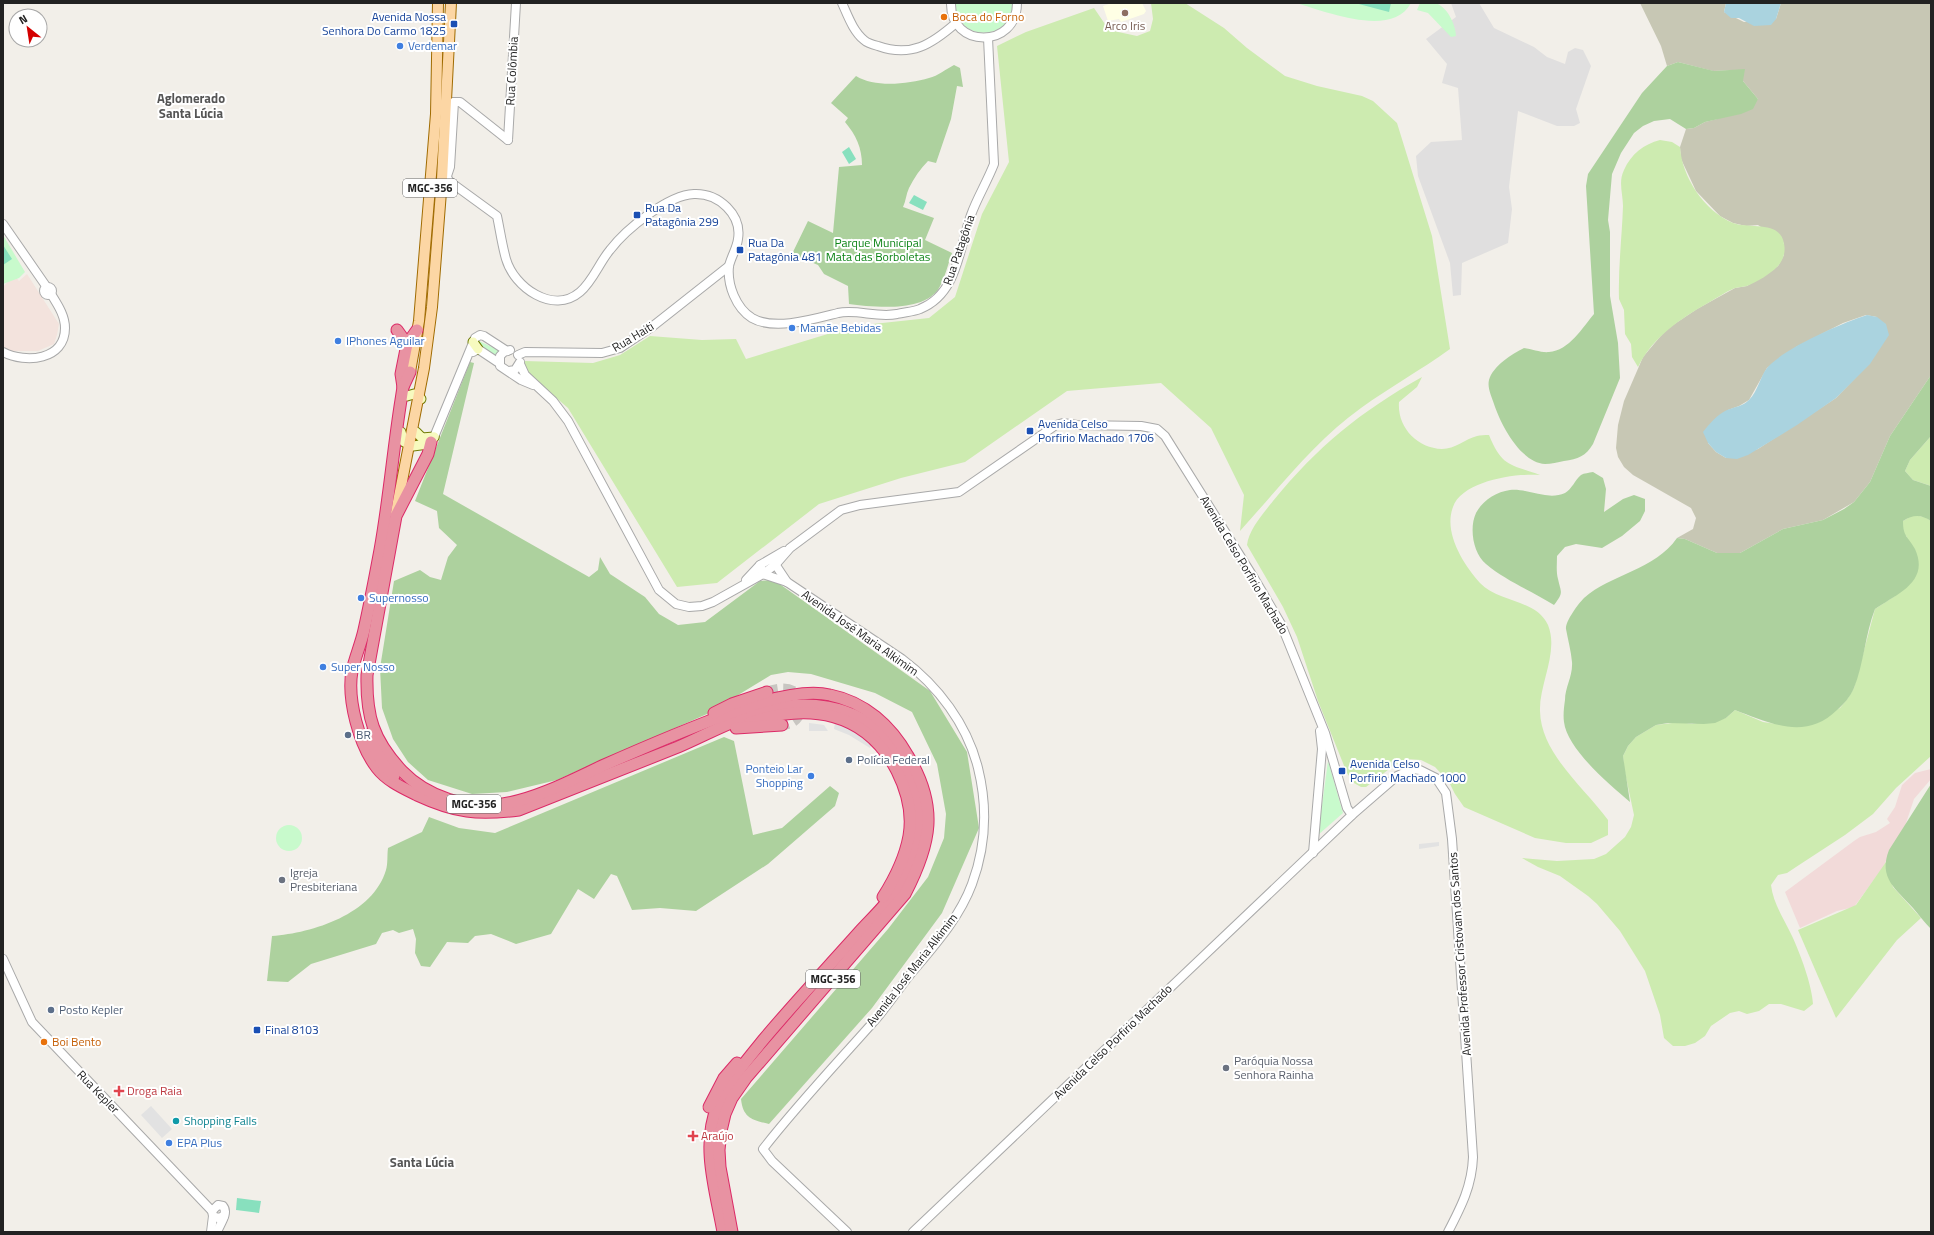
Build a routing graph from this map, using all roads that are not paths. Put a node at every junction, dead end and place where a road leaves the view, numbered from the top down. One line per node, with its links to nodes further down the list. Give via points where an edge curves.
1 (438, 3): 15 (main road, MGC-356, via 436,114)
2 (451, 3): 9 (main road, MGC-356)
3 (516, 3): 9 (street, Rua Colômbia, via 508,140 460,102)
4 (842, 3): 7 (street, via 855,29 865,42 896,51 914,50 925,46)
5 (952, 3): 7 (street)
6 (1017, 3): 8 (street, via 1011,25 1005,31)
7 (956, 23): 8 (street, via 970,35)
8 (988, 38): 13 (street, Rua Patagônia, via 994,164 988,182 971,213 952,278 938,298 921,309 894,315 841,312 818,318 771,324 758,321 746,314 739,305 734,296)
9 (450, 100): 10 (street); 11 (main road, MGC-356)
10 (448, 182): 11 (street); 13 (street, Rua Patagônia, via 498,216 506,260 515,276 528,290 550,301 578,294 587,286 609,251 636,222 678,198 694,194 711,197 724,203 732,213 738,239)
11 (440, 199): 27 (main road, MGC-356, via 432,306)
12 (3, 224): 19 (street, via 60,310 65,327 64,338 52,353 38,359)
13 (729, 266): 20 (street, Rua Haiti, via 653,326 620,348 602,353)
14 (397, 330): 16 (highway)
15 (417, 330): 16 (highway); 24 (main road, MGC-356)
16 (407, 344): 26 (highway, via 401,374)
17 (476, 346): 18 (street, via 476,337 482,335); 21 (street); 30 (street, via 467,358)
18 (507, 350): 20 (street); 21 (street, via 500,356)
19 (3, 352)
20 (518, 354): 22 (street)
21 (499, 363): 23 (street, via 503,369)
22 (520, 364): 23 (street, via 515,370); 25 (street, via 525,375)
23 (509, 371): 25 (street)
24 (410, 372): 26 (highway, MGC-356)
25 (537, 387): 38 (street, via 553,401 568,421 654,581 665,596 676,604 702,606)
26 (405, 392): 27 (main road); 28 (main road, MGC-356); 32 (highway, MGC-356, via 395,436)
27 (419, 397): 29 (main road, MGC-356); 31 (main road, MGC-356)
28 (401, 432): 31 (main road, via 402,438); 32 (main road, MGC-356)
29 (416, 432): 30 (main road, via 422,438); 31 (main road, MGC-356)
30 (433, 439): 31 (main road, via 424,446); 32 (highway, via 428,454)
31 (410, 445): 32 (main road, MGC-356)
32 (392, 513): 43 (highway, MGC-356, via 367,675 366,698 370,718 378,737 390,758 406,775 446,798 475,804 504,804 569,781); 44 (highway, MGC-356, via 352,672 352,699 359,732 368,754 377,769 399,787 432,803 470,813 491,814 519,810)
33 (790, 548): 34 (street); 35 (street); 40 (street, Avenida Celso Porfirio Machado, via 849,507 959,492 1050,428 1063,423 1088,422 1158,429 1165,436 1281,624)
34 (763, 563): 35 (street, via 772,560); 36 (street); 38 (street)
35 (776, 564): 36 (street); 37 (street, Avenida José Maria Alkimim)
36 (763, 574): 37 (street, Avenida José Maria Alkimim); 38 (street)
37 (787, 582): 57 (street, Avenida José Maria Alkimim, via 906,663 939,693 974,753 985,805 984,841 972,884 953,921 877,1017 763,1149 772,1161)
38 (742, 585)
39 (767, 692): 43 (highway, via 732,704)
40 (1320, 722): 45 (street, Avenida Celso Porfirio Machado, via 1347,808); 46 (street, Avenida Celso Porfirio Machado, via 1322,749)
41 (782, 725): 42 (highway)
42 (736, 728): 44 (highway); 47 (highway, via 793,712 827,715 844,719 860,728 877,741 890,758 905,790 909,806 909,835 900,866)
43 (669, 736): 56 (highway, MGC-356, via 778,698 829,695 865,709 889,727 915,768 927,803 928,821 924,851 905,894 746,1078 724,1114 720,1156)
44 (698, 738): 47 (highway, MGC-356, via 762,711 804,704 830,707 852,715 884,736 907,770 913,784 918,803 918,837 913,855 898,887)
45 (1352, 815): 46 (street, Avenida Celso Porfirio Machado); 59 (street, Avenida Professor Cristovam dos Santos, via 1397,776 1412,769 1430,773 1442,785 1448,798 1473,1157 1465,1200)
46 (1313, 852): 58 (street, Avenida Celso Porfirio Machado)
47 (865, 926): 49 (highway, MGC-356)
48 (3, 959): 50 (street, Rua Kepler, via 32,1022)
49 (775, 1026): 54 (highway, via 733,1066 724,1078 708,1112 703,1152); 55 (highway, MGC-356, via 738,1071 716,1110 711,1129 712,1169)
50 (213, 1214): 51 (street, via 218,1218); 51 (street, via 213,1208 218,1205 225,1209); 52 (street)
51 (224, 1216): 53 (street)
52 (211, 1232)
53 (217, 1232)
54 (715, 1232)
55 (723, 1232)
56 (732, 1232)
57 (847, 1232)
58 (913, 1232)
59 (1448, 1232)

